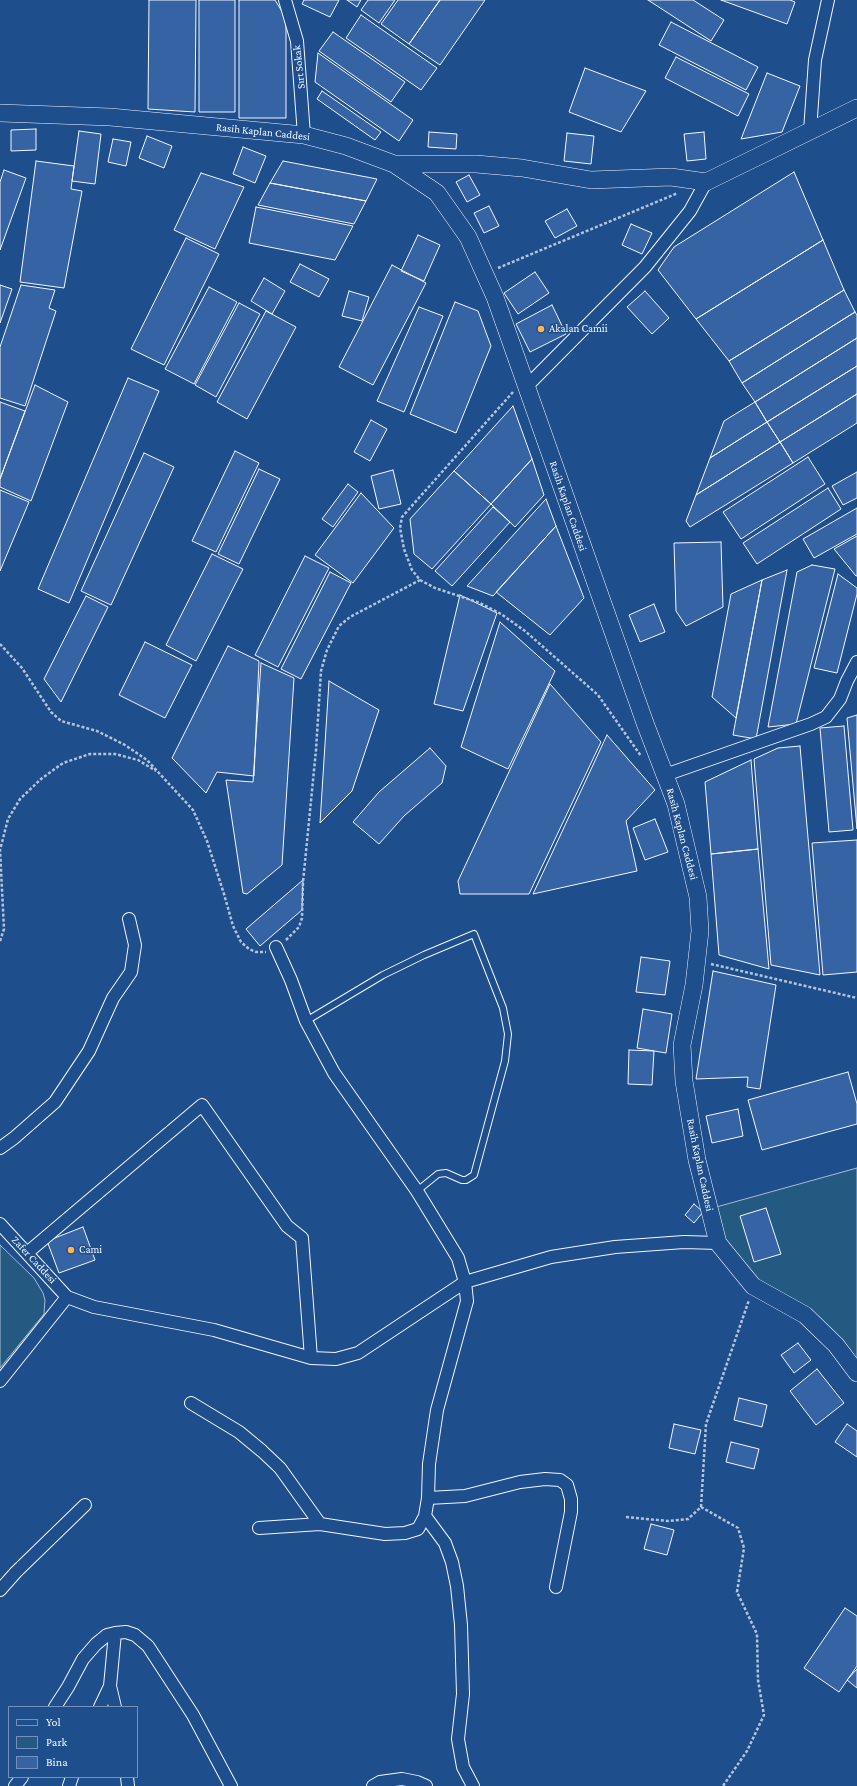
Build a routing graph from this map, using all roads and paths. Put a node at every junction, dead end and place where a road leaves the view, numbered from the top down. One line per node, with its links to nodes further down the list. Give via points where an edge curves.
1 (285, 0): 6 (street, Sırt Sokak, via 297,41)
2 (828, 0): 5 (street, via 815,60)
3 (857, 108): 5 (street)
4 (0, 113): 6 (street, Rasih Kaplan Caddesi, via 110,117)
5 (810, 131): 8 (street)
6 (304, 135): 7 (street, Rasih Kaplan Caddesi, via 346,146)
7 (394, 164): 8 (street, via 476,164 522,168 591,180 670,177); 10 (street, Rasih Kaplan Caddesi, via 437,193 468,237)
8 (706, 182): 11 (street, via 690,211 645,267)
9 (684, 191): 10 (path)
10 (485, 274): 11 (street, Rasih Kaplan Caddesi)
11 (525, 383): 12 (path, via 402,517 400,528 404,549 412,570); 17 (street, Rasih Kaplan Caddesi)
12 (420, 580): 15 (path, via 435,588 480,603 524,630 598,695); 20 (path, via 350,617 339,626 327,650 321,671 302,918 299,927)
13 (0, 644): 16 (path, via 22,668 51,712 61,721 97,731 125,745)
14 (857, 662): 17 (street, via 840,699 826,717)
15 (645, 762)
16 (158, 771): 19 (path, via 138,760 115,754 90,754 63,764 41,779 20,799 8,819 0,850 4,929); 20 (path, via 193,810 207,841 233,926 241,942 256,952 267,952)
17 (665, 775): 21 (street, Rasih Kaplan Caddesi, via 676,804 698,897 700,931)
18 (129, 919): 24 (street, via 135,945 131,972 113,998 89,1051 56,1102)
19 (0, 940)
20 (276, 947): 23 (street)
21 (696, 960): 22 (path); 27 (street, Rasih Kaplan Caddesi, via 694,985 682,1045 684,1081 697,1160)
22 (857, 998)
23 (306, 1021): 25 (street, via 334,1073); 25 (lane, via 393,969 474,934 503,1008 508,1034 505,1061 474,1175 462,1180 438,1174)
24 (0, 1148)
25 (417, 1191): 29 (street, via 458,1258)
26 (0, 1224): 28 (street, Zafer Caddesi)
27 (718, 1243): 29 (street, via 684,1242 615,1247 551,1257); 30 (street, Rasih Kaplan Caddesi)
28 (27, 1253): 31 (street, Zafer Caddesi); 32 (street, via 202,1105 287,1226 302,1238)
29 (465, 1282): 32 (street, via 358,1353 336,1359); 36 (street, via 467,1301 437,1410)
30 (753, 1286): 33 (street, via 805,1315 836,1345); 38 (path, via 706,1424)
31 (67, 1297): 32 (street, via 94,1307 214,1330); 34 (street)
32 (311, 1358)
33 (857, 1372)
34 (0, 1381)
35 (191, 1403): 41 (street, via 239,1432 262,1451 280,1468)
36 (428, 1498): 39 (street); 43 (street, via 465,1496 520,1482 560,1480 567,1485 572,1499)
37 (85, 1506): 44 (street)
38 (701, 1507): 40 (path, via 688,1519 668,1521); 56 (path, via 738,1528 744,1548 737,1592 758,1634 758,1680 764,1715 747,1751)
39 (425, 1516): 41 (street, via 418,1529 405,1533 385,1534); 55 (street, via 445,1543 457,1586 463,1694 458,1739 463,1767)
40 (626, 1517)
41 (320, 1524): 42 (street)
42 (259, 1528)
43 (556, 1587)
44 (0, 1590)
45 (115, 1633): 46 (street); 47 (street, via 107,1635 96,1644); 52 (street, via 126,1632 135,1635 148,1646 193,1715)
46 (110, 1686): 48 (street); 49 (street)
47 (56, 1706)
48 (100, 1706)
49 (115, 1706)
50 (21, 1778): 51 (street)
51 (15, 1786)
52 (231, 1786)
53 (373, 1786): 54 (street, via 402,1778)
54 (426, 1786)
55 (473, 1786)
56 (723, 1786)

